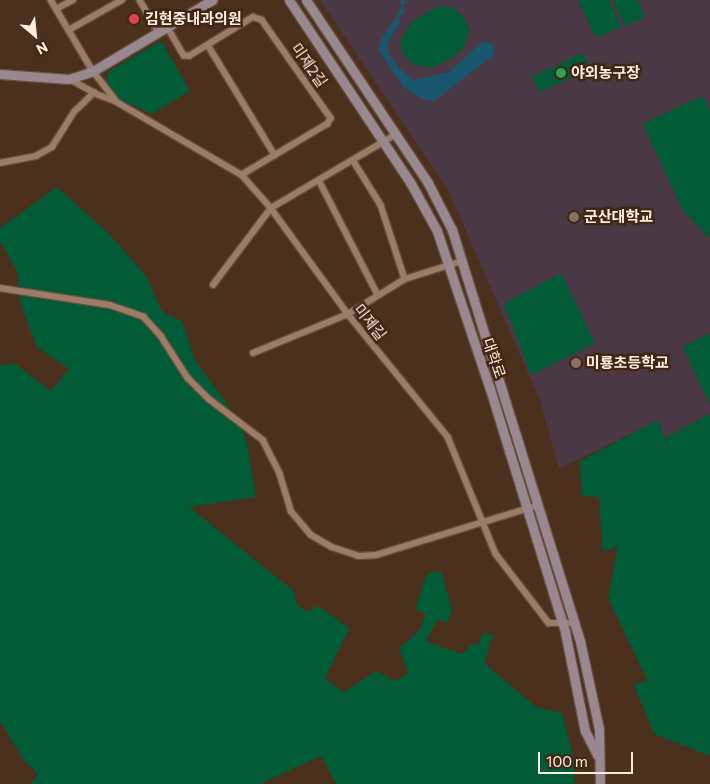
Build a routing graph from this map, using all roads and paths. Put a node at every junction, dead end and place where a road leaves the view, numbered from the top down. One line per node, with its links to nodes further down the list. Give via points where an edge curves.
1 (51, 0): 8 (street, 미제길)
2 (73, 0): 8 (street)
3 (122, 0): 10 (street)
4 (140, 0): 11 (street)
5 (212, 0): 9 (street)
6 (289, 0): 19 (street, 대학로)
7 (306, 0): 18 (street, 대학로)
8 (56, 9): 10 (street, 미제길)
9 (167, 26): 11 (street); 12 (street, 미제2길, via 184,55 189,56)
10 (69, 30): 13 (street, 미제길)
11 (158, 31): 13 (street)
12 (208, 45): 20 (street); 20 (street, 미제2길, via 253,17 262,20 332,118 328,124)
13 (92, 71): 15 (street); 17 (street, 미제길)
14 (0, 74): 15 (street)
15 (69, 79): 16 (street)
16 (94, 93): 17 (street); 22 (street, via 74,112 52,148 36,156)
17 (117, 102): 23 (street, 미제길)
18 (395, 135): 19 (street); 26 (street, 대학로, via 442,207)
19 (384, 142): 21 (street); 27 (street, 대학로, via 429,213)
20 (275, 154): 23 (street, 미제2길)
21 (353, 160): 24 (street); 28 (street, via 381,205)
22 (0, 163)
23 (242, 175): 25 (street, 미제길)
24 (319, 180): 25 (street); 31 (street)
25 (271, 208): 29 (street); 32 (street, 미제길)
26 (462, 261): 27 (street); 34 (street, 대학로)
27 (448, 265): 28 (street); 35 (street, 대학로)
28 (405, 279): 31 (street)
29 (213, 285)
30 (0, 288): 36 (street, via 110,305 144,317 161,336 188,378 209,399 263,440 280,474 291,511 311,535 332,547 359,556 376,556)
31 (378, 294): 32 (street)
32 (348, 314): 33 (street); 36 (street, 미제길, via 448,438 459,457)
33 (252, 353)
34 (540, 504): 35 (street); 37 (street, 대학로)
35 (526, 509): 36 (street); 38 (street, 대학로)
36 (482, 523): 38 (street, 미제길, via 496,554 542,616 555,625)
37 (575, 623): 38 (street); 39 (street, 대학로, via 599,729)
38 (562, 625): 39 (street, 대학로, via 585,731)
39 (598, 758): 40 (street, 대학로)
40 (600, 784)

